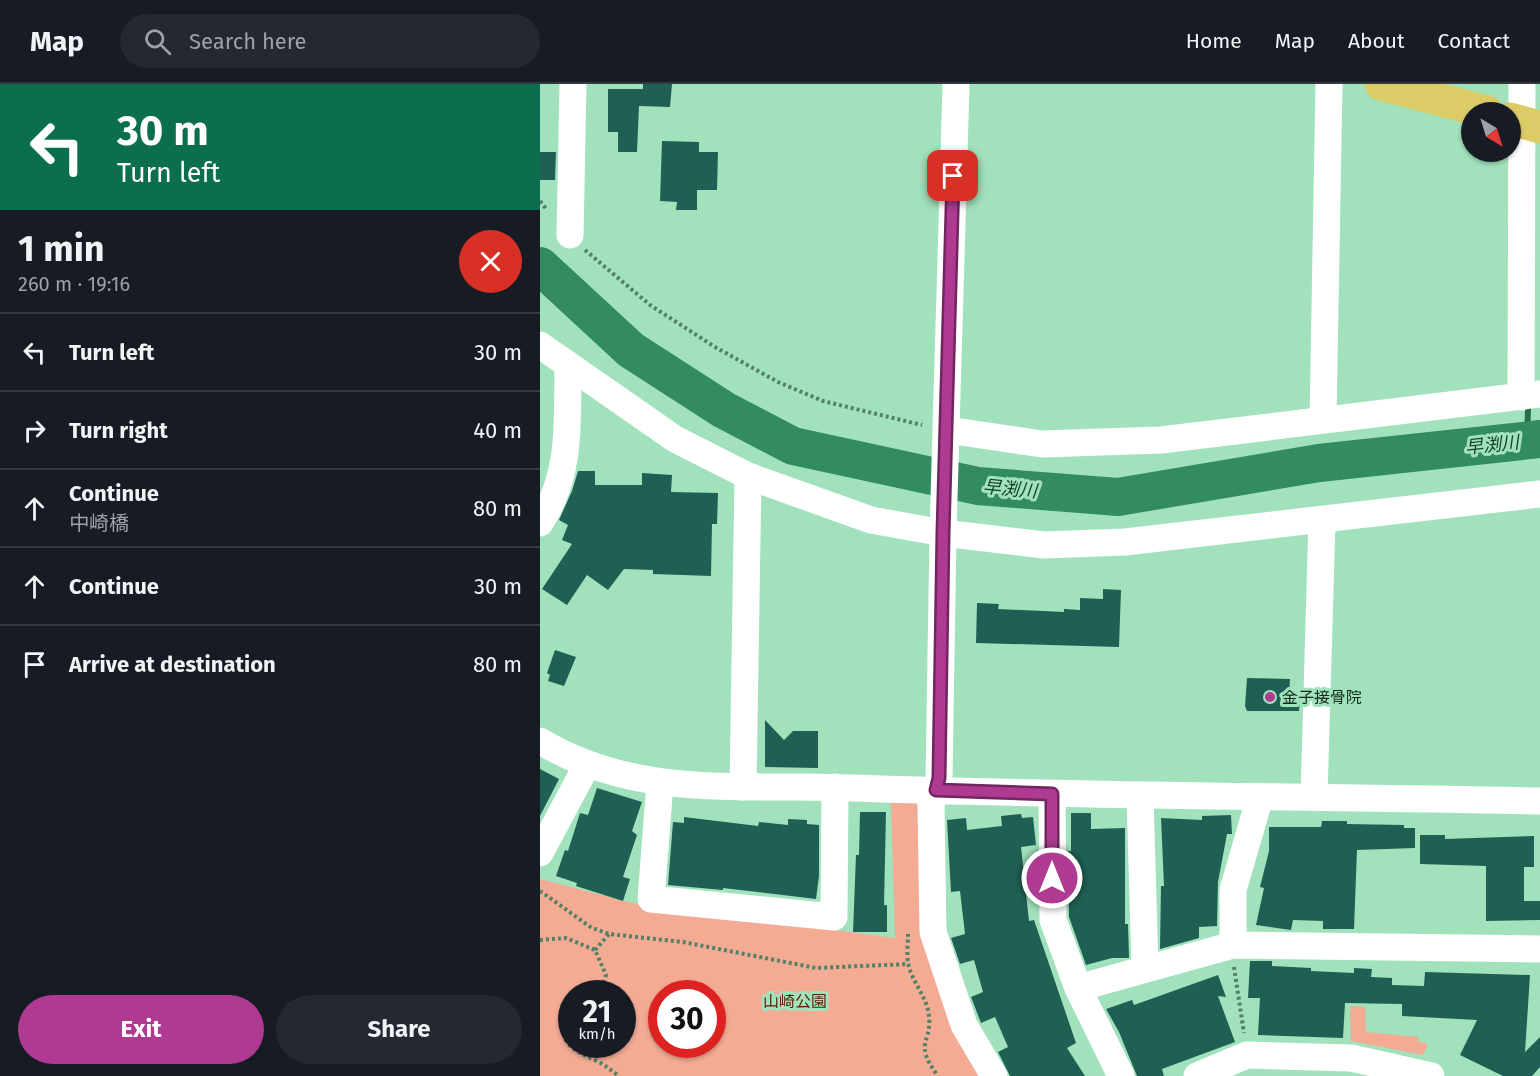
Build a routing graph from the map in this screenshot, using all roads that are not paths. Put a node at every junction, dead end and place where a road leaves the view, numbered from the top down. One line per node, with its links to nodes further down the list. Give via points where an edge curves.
1 (573, 84): 8 (street)
2 (956, 84): 13 (street)
3 (1329, 84): 12 (street)
4 (1381, 84): 6 (main road)
5 (1522, 84): 7 (street)
6 (1461, 105)
7 (1524, 123): 11 (street)
8 (570, 235)
9 (540, 345): 10 (street)
10 (568, 366): 14 (street, via 675,439); 17 (street, via 566,458 552,504)
11 (1530, 395): 12 (street)
12 (1323, 419): 13 (street, via 1161,440 1042,444)
13 (943, 429): 18 (street)
14 (748, 476): 18 (street, via 871,520); 22 (street)
15 (1540, 494): 16 (street)
16 (1322, 520): 18 (street, via 1125,542 1044,545); 28 (street)
17 (540, 523)
18 (943, 533): 24 (street)
19 (540, 741): 20 (street)
20 (587, 765): 21 (street); 30 (street)
21 (660, 783): 22 (street); 23 (street, via 651,899 834,917)
22 (743, 788): 23 (street)
23 (835, 788): 24 (street)
24 (936, 790): 25 (street); 35 (street, via 931,805 933,932 964,1025)
25 (1052, 794): 26 (street); 34 (street, via 1053,920)
26 (1140, 797): 27 (street); 33 (street)
27 (1260, 797): 28 (street); 32 (street, via 1233,890)
28 (1314, 797): 29 (street)
29 (1540, 801)
30 (540, 853)
31 (1540, 949): 32 (street)
32 (1233, 957): 33 (street)
33 (1145, 968): 34 (street)
34 (1078, 988): 36 (street)
35 (994, 1076)
36 (1121, 1076)
37 (1197, 1076): 38 (street, via 1247,1054 1351,1058)
38 (1431, 1076)

